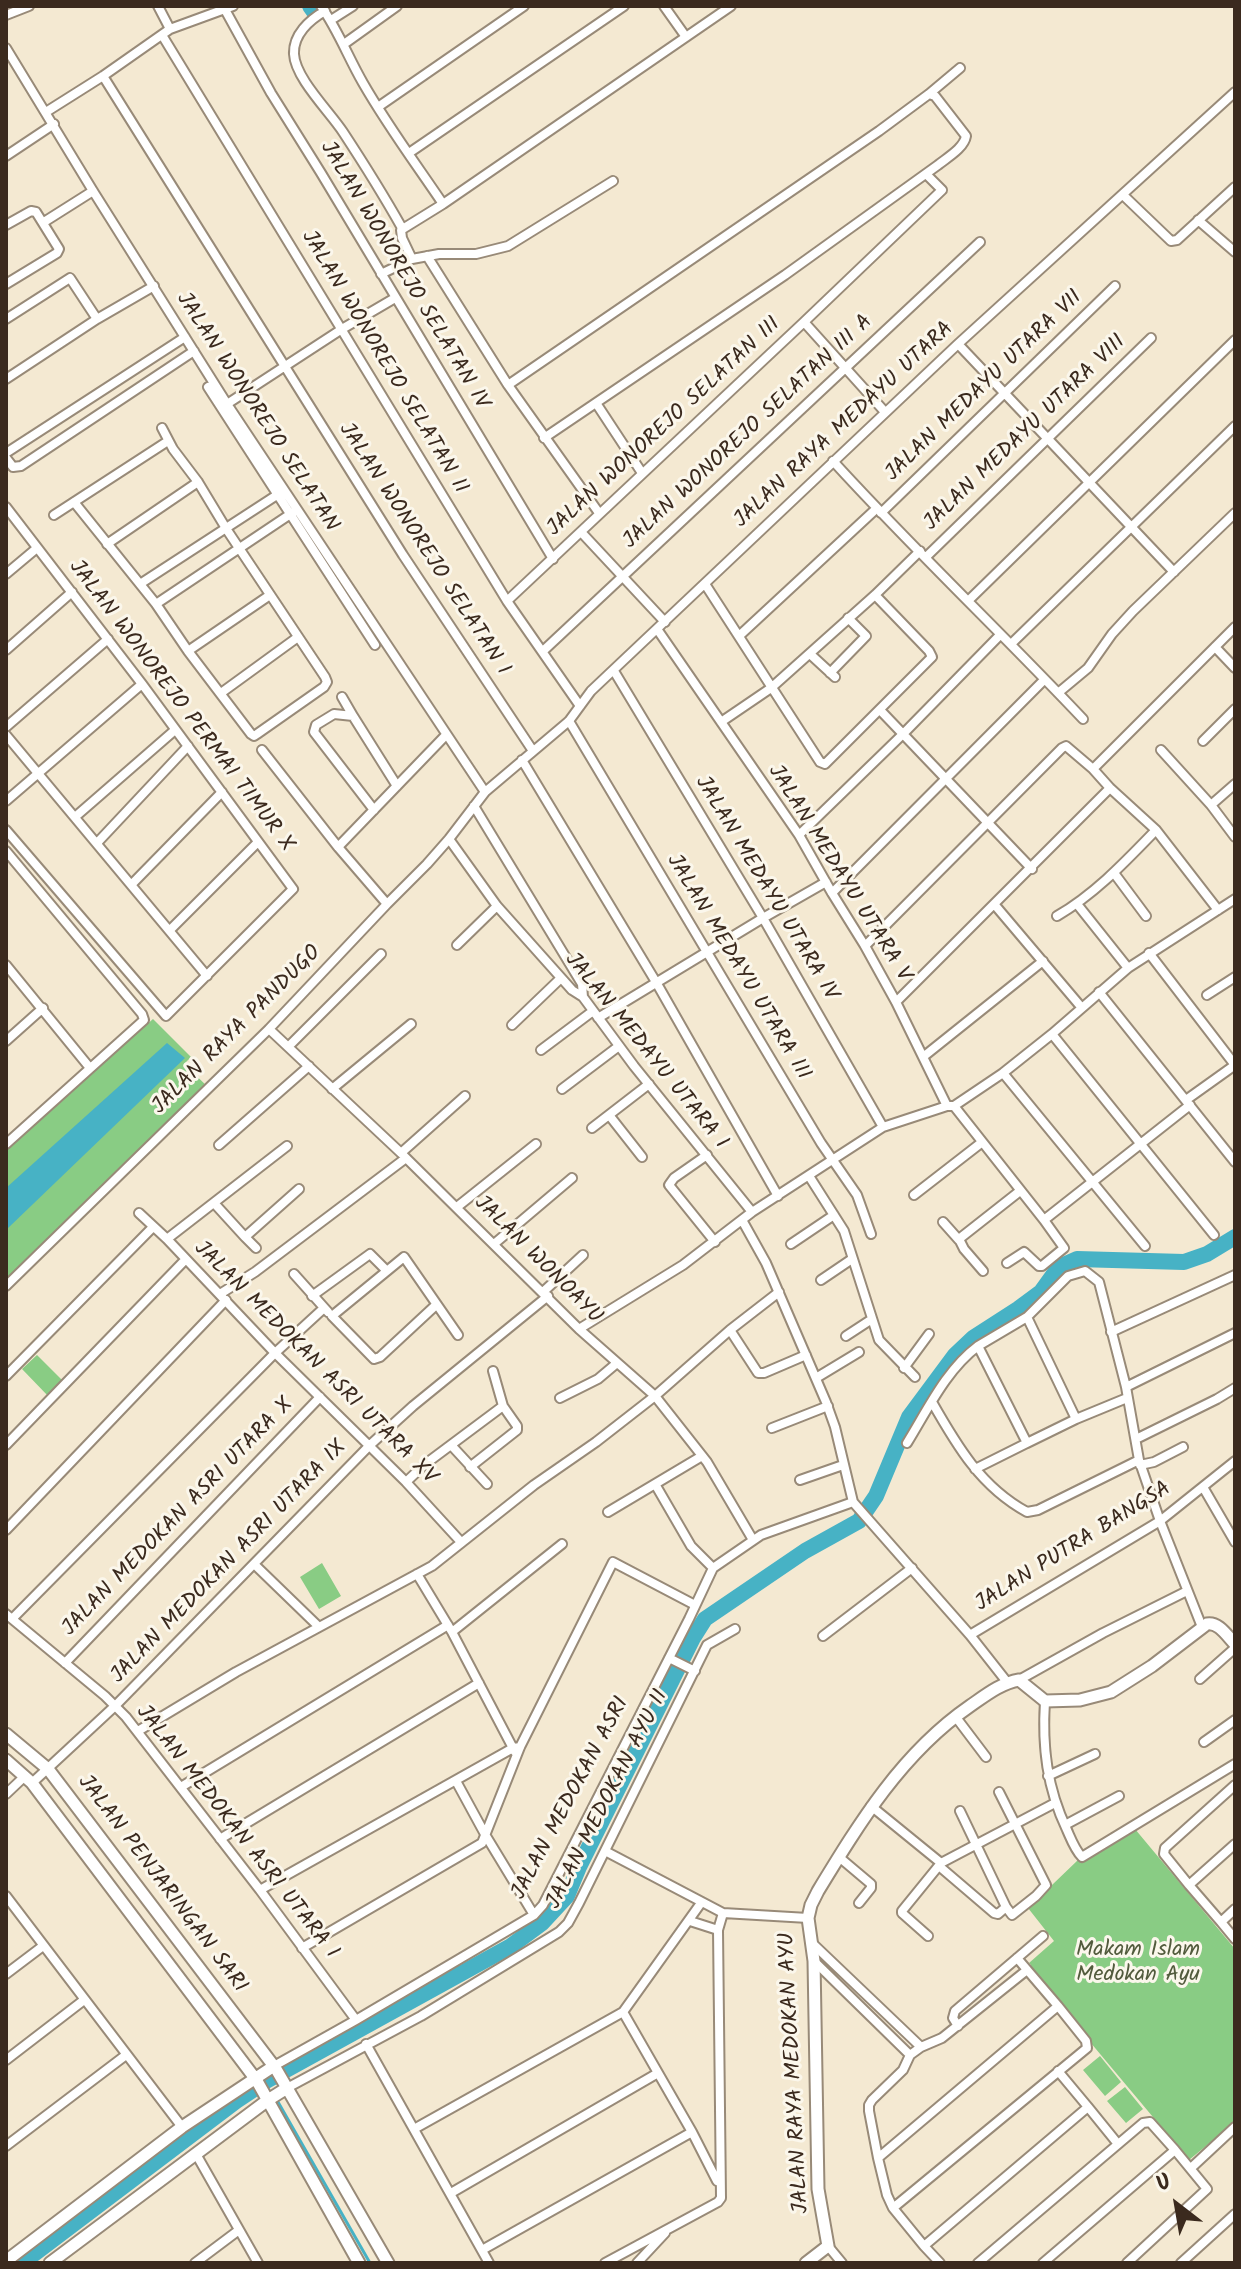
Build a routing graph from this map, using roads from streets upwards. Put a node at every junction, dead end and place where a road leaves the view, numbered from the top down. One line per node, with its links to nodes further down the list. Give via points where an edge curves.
1 (29, 6): 11 (street)
2 (158, 6): 13 (street, JALAN WONOREJO SELATAN II)
3 (353, 6): 12 (street)
4 (397, 6): 15 (street)
5 (524, 6): 21 (street)
6 (624, 6): 24 (street)
7 (664, 6): 14 (street)
8 (731, 6): 14 (street)
9 (227, 7): 13 (street); 40 (street, JALAN WONOREJO SELATAN IV, via 271,93)
10 (323, 9): 12 (street); 35 (street, via 301,30 293,51 296,69)
11 (6, 15)
12 (331, 20): 15 (street)
13 (166, 32): 18 (street); 48 (street, JALAN WONOREJO SELATAN II)
14 (686, 37): 31 (street)
15 (344, 44): 21 (street)
16 (6, 48): 22 (street, JALAN WONOREJO SELATAN)
17 (960, 68): 20 (street)
18 (103, 76): 22 (street); 56 (street, JALAN WONOREJO SELATAN I)
19 (1235, 92): 30 (street, JALAN RAYA MEDAYU UTARA)
20 (929, 94): 26 (street, via 966,141); 59 (street)
21 (378, 107): 24 (street)
22 (46, 112): 23 (street, JALAN WONOREJO SELATAN)
23 (54, 124): 25 (street); 29 (street, JALAN WONOREJO SELATAN)
24 (409, 153): 31 (street)
25 (6, 156)
26 (926, 174): 47 (street, via 942,190); 63 (street)
27 (613, 181): 38 (street, via 508,246 476,254)
28 (1235, 187): 32 (street)
29 (93, 191): 33 (street); 42 (street, JALAN WONOREJO SELATAN)
30 (1123, 195): 32 (street, via 1171,241); 52 (street, JALAN RAYA MEDAYU UTARA)
31 (443, 204): 35 (street)
32 (1198, 220): 37 (street)
33 (44, 222): 34 (street, via 31,211); 41 (street, via 59,251)
34 (6, 225)
35 (405, 226): 39 (street, via 400,233)
36 (980, 242): 57 (street, JALAN WONOREJO SELATAN III A)
37 (1235, 252)
38 (427, 256): 39 (street); 59 (street)
39 (412, 259): 40 (street)
40 (381, 274): 44 (street, JALAN WONOREJO SELATAN IV)
41 (6, 284)
42 (154, 286): 46 (street); 49 (street, JALAN WONOREJO SELATAN)
43 (1115, 286): 61 (street, JALAN MEDAYU UTARA VII)
44 (395, 298): 48 (street); 92 (street, JALAN WONOREJO SELATAN IV)
45 (6, 319): 46 (street, via 70,278)
46 (97, 319): 58 (street)
47 (804, 322): 57 (street, JALAN WONOREJO SELATAN III); 74 (street, JALAN WONOREJO SELATAN III)
48 (342, 329): 56 (street); 102 (street, JALAN WONOREJO SELATAN II)
49 (185, 337): 54 (street, JALAN WONOREJO SELATAN); 62 (street)
50 (1151, 338): 70 (street, JALAN MEDAYU UTARA VIII)
51 (1235, 340): 53 (street)
52 (958, 344): 61 (street); 65 (street, JALAN RAYA MEDAYU UTARA)
53 (1227, 347): 55 (street); 76 (street)
54 (194, 351): 64 (street, JALAN WONOREJO SELATAN); 66 (street)
55 (1235, 355)
56 (286, 366): 64 (street); 143 (street, JALAN WONOREJO SELATAN I)
57 (845, 367): 65 (street, JALAN WONOREJO SELATAN III); 95 (street, JALAN WONOREJO SELATAN III A)
58 (6, 379)
59 (508, 385): 69 (street)
60 (208, 387): 77 (street)
61 (1004, 394): 70 (street); 80 (street, JALAN MEDAYU UTARA VII)
62 (90, 397): 66 (street); 72 (street)
63 (596, 403): 69 (street); 74 (street)
64 (227, 404): 77 (street, JALAN WONOREJO SELATAN)
65 (885, 412): 73 (street, JALAN RAYA MEDAYU UTARA)
66 (101, 413): 72 (street, via 21,466 13,467)
67 (1235, 426): 85 (street)
68 (162, 428): 71 (street)
69 (544, 438): 82 (street)
70 (1046, 438): 76 (street); 91 (street, JALAN MEDAYU UTARA VIII)
71 (168, 441): 75 (street); 78 (street)
72 (6, 455)
73 (833, 461): 80 (street, JALAN MEDAYU UTARA VII); 97 (street, JALAN RAYA MEDAYU UTARA)
74 (642, 473): 82 (street, JALAN WONOREJO SELATAN III)
75 (198, 482): 86 (street); 88 (street)
76 (1089, 482): 85 (street); 101 (street)
77 (281, 492): 81 (street, JALAN WONOREJO SELATAN); 86 (street)
78 (74, 502): 84 (street); 88 (street)
79 (6, 507): 90 (street, JALAN WONOREJO PERMAI TIMUR X)
80 (878, 511): 91 (street, JALAN MEDAYU UTARA VII); 109 (street, JALAN MEDAYU UTARA VII)
81 (294, 512): 89 (street); 113 (street); 138 (street, JALAN WONOREJO SELATAN)
82 (599, 513): 87 (street, JALAN WONOREJO SELATAN III)
83 (1235, 513): 93 (street)
84 (54, 515)
85 (1131, 526): 93 (street); 112 (street)
86 (227, 530): 89 (street); 96 (street)
87 (581, 532): 92 (street, JALAN WONOREJO SELATAN III); 95 (street)
88 (107, 544): 96 (street)
89 (240, 547): 99 (street); 103 (street)
90 (37, 548): 94 (street); 98 (street, JALAN WONOREJO PERMAI TIMUR X)
91 (923, 554): 100 (street, JALAN MEDAYU UTARA VIII); 101 (street, JALAN MEDAYU UTARA VII)
92 (553, 559): 102 (street, JALAN WONOREJO SELATAN III)
93 (1174, 572): 125 (street, via 1123,622 1088,668)
94 (6, 574)
95 (623, 576): 105 (street); 117 (street, JALAN WONOREJO SELATAN III A)
96 (140, 584): 103 (street)
97 (705, 584): 105 (street, JALAN RAYA MEDAYU UTARA); 109 (street)
98 (72, 592): 111 (street, JALAN WONOREJO PERMAI TIMUR X); 115 (street)
99 (270, 595): 110 (street); 116 (street)
100 (875, 595): 104 (street, JALAN MEDAYU UTARA VIII); 129 (street, via 932,654)
101 (969, 600): 108 (street, JALAN MEDAYU UTARA VII)
102 (507, 601): 117 (street, JALAN WONOREJO SELATAN II)
103 (156, 604): 116 (street)
104 (848, 618): 118 (street, JALAN MEDAYU UTARA VIII); 118 (street, via 866,636 832,675)
105 (665, 622): 107 (street, JALAN RAYA MEDAYU UTARA)
106 (1235, 627): 114 (street)
107 (657, 629): 120 (street, JALAN RAYA MEDAYU UTARA); 133 (street, JALAN MEDAYU UTARA V)
108 (1000, 635): 112 (street, JALAN MEDAYU UTARA VII); 136 (street)
109 (739, 636): 123 (street)
110 (298, 637): 124 (street); 124 (street, via 327,682 324,687 254,736)
111 (108, 639): 122 (street, JALAN WONOREJO PERMAI TIMUR X); 134 (street)
112 (1011, 644): 121 (street, JALAN MEDAYU UTARA VII)
113 (375, 645)
114 (1215, 647): 119 (street); 145 (street)
115 (6, 650)
116 (188, 651): 124 (street)
117 (543, 651): 127 (street, JALAN WONOREJO SELATAN II)
118 (810, 654): 123 (street, JALAN MEDAYU UTARA VIII)
119 (1235, 668)
120 (614, 671): 127 (street, JALAN RAYA MEDAYU UTARA); 181 (street, JALAN MEDAYU UTARA IV)
121 (1044, 680): 125 (street, JALAN MEDAYU UTARA VII); 147 (street)
122 (142, 684): 135 (street, JALAN WONOREJO PERMAI TIMUR X); 146 (street)
123 (771, 688): 129 (street, via 825,764); 133 (street, JALAN MEDAYU UTARA VIII)
124 (221, 693)
125 (1058, 693): 131 (street, JALAN MEDAYU UTARA VII)
126 (342, 697): 130 (street)
127 (580, 706): 132 (street, JALAN RAYA MEDAYU UTARA)
128 (1235, 709): 139 (street)
129 (880, 710): 136 (street)
130 (353, 716): 149 (street); 156 (street, via 334,714 314,728)
131 (1083, 719)
132 (569, 721): 143 (street, JALAN RAYA MEDAYU UTARA); 185 (street, JALAN MEDAYU UTARA III)
133 (721, 722): 161 (street, JALAN MEDAYU UTARA V)
134 (6, 727)
135 (175, 730): 140 (street, JALAN WONOREJO PERMAI TIMUR X); 157 (street)
136 (903, 734): 147 (street); 161 (street)
137 (6, 735): 146 (street)
138 (446, 735): 149 (street); 152 (street, JALAN WONOREJO SELATAN)
139 (1203, 741)
140 (188, 746): 151 (street, JALAN WONOREJO PERMAI TIMUR X); 165 (street)
141 (262, 750): 166 (street)
142 (1161, 750): 154 (street)
143 (533, 751): 144 (street, JALAN RAYA MEDAYU UTARA)
144 (522, 760): 152 (street, JALAN RAYA MEDAYU UTARA); 194 (street)
145 (1093, 769): 150 (street); 158 (street, via 1070,747 1062,748)
146 (39, 773): 153 (street); 157 (street)
147 (944, 779): 158 (street); 172 (street)
148 (1235, 784): 154 (street)
149 (397, 786): 156 (street)
150 (1110, 788): 160 (street); 168 (street)
151 (222, 792): 164 (street, JALAN WONOREJO PERMAI TIMUR X); 171 (street)
152 (485, 792): 155 (street, JALAN RAYA PANDUGO)
153 (6, 801)
154 (1211, 805): 162 (street)
155 (474, 806): 163 (street, JALAN RAYA PANDUGO); 197 (street, via 582,984)
156 (374, 810): 166 (street)
157 (75, 817): 165 (street)
158 (986, 823): 168 (street); 184 (street)
159 (6, 830): 191 (street, via 164,1015)
160 (1156, 830): 169 (street); 178 (street)
161 (799, 835): 170 (street, JALAN MEDAYU UTARA V)
162 (1235, 837)
163 (449, 839): 174 (street, JALAN RAYA PANDUGO); 177 (street, JALAN MEDAYU UTARA I)
164 (258, 842): 182 (street); 191 (street, JALAN WONOREJO PERMAI TIMUR X, via 293,889)
165 (97, 843): 171 (street)
166 (338, 847): 174 (street)
167 (6, 851): 214 (street, via 143,1018)
168 (1032, 869): 175 (street)
169 (1114, 873): 176 (street); 180 (street)
170 (826, 882): 172 (street, JALAN MEDAYU UTARA V); 181 (street)
171 (132, 884): 182 (street)
172 (832, 893): 184 (street, JALAN MEDAYU UTARA V)
173 (1235, 899): 178 (street)
174 (387, 904): 204 (street, JALAN RAYA PANDUGO)
175 (994, 904): 188 (street); 198 (street)
176 (1077, 904): 179 (street); 190 (street)
177 (497, 906): 183 (street); 193 (street, JALAN MEDAYU UTARA I)
178 (1218, 910): 186 (street)
179 (1057, 916)
180 (1146, 916)
181 (763, 918): 185 (street); 223 (street, JALAN MEDAYU UTARA IV)
182 (170, 930): 191 (street)
183 (457, 945)
184 (865, 946): 198 (street, JALAN MEDAYU UTARA V)
185 (706, 953): 194 (street); 234 (street, JALAN MEDAYU UTARA III)
186 (1149, 953): 190 (street); 210 (street)
187 (381, 954): 207 (street)
188 (1043, 961): 200 (street); 211 (street)
189 (6, 965): 199 (street)
190 (1128, 968): 195 (street)
191 (207, 976)
192 (1235, 977): 196 (street)
193 (561, 978): 197 (street, JALAN MEDAYU UTARA I); 203 (street)
194 (656, 982): 201 (street); 242 (street)
195 (1099, 992): 200 (street); 220 (street)
196 (1207, 995)
197 (583, 997): 201 (street, JALAN MEDAYU UTARA I)
198 (896, 1002): 211 (street, JALAN MEDAYU UTARA V)
199 (43, 1008): 206 (street); 214 (street)
200 (1082, 1008): 205 (street)
201 (595, 1015): 208 (street, JALAN MEDAYU UTARA I); 209 (street)
202 (411, 1024): 217 (street)
203 (512, 1025)
204 (269, 1029): 207 (street, JALAN WONOAYU); 271 (street, JALAN RAYA PANDUGO)
205 (1052, 1034): 215 (street); 229 (street)
206 (6, 1041)
207 (289, 1046): 213 (street, JALAN WONOAYU)
208 (619, 1046): 216 (street, JALAN MEDAYU UTARA I); 218 (street)
209 (541, 1050)
210 (1232, 1054): 212 (street)
211 (923, 1057): 221 (street, JALAN MEDAYU UTARA V)
212 (1235, 1065): 220 (street)
213 (309, 1066): 217 (street, JALAN WONOAYU); 228 (street)
214 (90, 1068): 226 (street)
215 (1003, 1073): 221 (street); 238 (street)
216 (649, 1084): 222 (street); 231 (street, JALAN MEDAYU UTARA I)
217 (332, 1089): 232 (street, JALAN WONOAYU)
218 (562, 1089)
219 (465, 1096): 232 (street)
220 (1188, 1103): 229 (street); 235 (street)
221 (950, 1106): 223 (street); 225 (street, JALAN MEDAYU UTARA V)
222 (609, 1115): 224 (street); 233 (street)
223 (883, 1127): 234 (street)
224 (592, 1128)
225 (981, 1143): 240 (street, JALAN MEDAYU UTARA V); 241 (street)
226 (6, 1144)
227 (536, 1144): 244 (street)
228 (219, 1145)
229 (1141, 1145): 238 (street); 253 (street)
230 (287, 1146): 243 (street)
231 (707, 1155): 245 (street, JALAN MEDAYU UTARA I); 257 (street, via 669,1185)
232 (404, 1156): 244 (street, JALAN WONOAYU); 275 (street)
233 (642, 1157)
234 (833, 1161): 236 (street); 252 (street, JALAN MEDAYU UTARA III, via 857,1195)
235 (1235, 1162)
236 (809, 1176): 242 (street); 247 (street)
237 (572, 1178): 258 (street)
238 (1093, 1182): 249 (street); 260 (street)
239 (299, 1189): 254 (street)
240 (1020, 1191): 249 (street, JALAN MEDAYU UTARA V); 256 (street)
241 (914, 1195)
242 (778, 1196): 245 (street)
243 (214, 1203): 254 (street); 255 (street)
244 (457, 1207): 258 (street, JALAN WONOAYU)
245 (752, 1212): 248 (street)
246 (139, 1213): 251 (street, JALAN MEDOKAN ASRI UTARA XV)
247 (834, 1215): 259 (street); 264 (street)
248 (742, 1220): 257 (street); 272 (street)
249 (1044, 1220): 265 (street, JALAN MEDAYU UTARA V, via 1062,1251 1042,1266 1024,1252)
250 (943, 1222): 256 (street)
251 (153, 1227): 255 (street, JALAN MEDOKAN ASRI UTARA XV); 295 (street)
252 (871, 1234)
253 (1214, 1235)
254 (244, 1236): 261 (street)
255 (167, 1239): 263 (street, JALAN MEDOKAN ASRI UTARA XV)
256 (959, 1240): 267 (street)
257 (715, 1242): 281 (street)
258 (494, 1244): 273 (street, JALAN WONOAYU)
259 (791, 1244)
260 (1145, 1246)
261 (256, 1248)
262 (583, 1255): 273 (street, JALAN MEDOKAN ASRI UTARA IX)
263 (186, 1259): 275 (street, JALAN MEDOKAN ASRI UTARA XV); 312 (street)
264 (852, 1259): 270 (street); 280 (street)
265 (1007, 1263)
266 (386, 1270): 274 (street, via 366,1255); 276 (street, via 404,1257); 278 (street)
267 (983, 1271)
268 (294, 1274): 274 (street)
269 (1235, 1275): 283 (street)
270 (821, 1280)
271 (6, 1286)
272 (779, 1292): 282 (street); 291 (street)
273 (545, 1294): 281 (street, JALAN WONOAYU); 313 (street, JALAN MEDOKAN ASRI UTARA IX)
274 (312, 1296): 277 (street)
275 (223, 1297): 290 (street, JALAN MEDOKAN ASRI UTARA XV); 330 (street)
276 (436, 1305): 278 (street, via 374,1359); 286 (street)
277 (324, 1308): 278 (street); 290 (street)
278 (332, 1316)
279 (1027, 1317): 283 (street, via 1068,1276 1085,1271 1099,1282); 288 (street); 307 (street)
280 (872, 1319): 287 (street); 293 (street, via 879,1340)
281 (579, 1329): 292 (street, JALAN WONOAYU)
282 (730, 1330): 291 (street, via 758,1373); 300 (street)
283 (1111, 1332): 298 (street)
284 (1235, 1333): 298 (street)
285 (929, 1334): 293 (street)
286 (458, 1335)
287 (846, 1336)
288 (978, 1346): 304 (street, via 963,1357); 311 (street)
289 (859, 1352): 297 (street)
290 (275, 1353): 301 (street, JALAN MEDOKAN ASRI UTARA XV); 341 (street)
291 (806, 1355): 297 (street)
292 (617, 1363): 300 (street, JALAN WONOAYU); 302 (street)
293 (904, 1368): 296 (street)
294 (493, 1371): 305 (street)
295 (6, 1376)
296 (915, 1377)
297 (816, 1378): 306 (street)
298 (1126, 1387): 303 (street)
299 (1235, 1388): 309 (street)
300 (655, 1396): 316 (street, JALAN WONOAYU); 332 (street)
301 (320, 1397): 313 (street, JALAN MEDOKAN ASRI UTARA XV); 350 (street, JALAN MEDOKAN ASRI UTARA X)
302 (560, 1398)
303 (1127, 1398): 307 (street); 309 (street)
304 (932, 1402): 310 (street); 321 (street)
305 (503, 1406): 314 (street); 320 (street, via 516,1433)
306 (828, 1406): 308 (street); 319 (street)
307 (1076, 1419): 311 (street)
308 (772, 1428)
309 (1136, 1439): 318 (street)
310 (907, 1443)
311 (1027, 1443): 321 (street)
312 (6, 1445)
313 (370, 1445): 323 (street, JALAN MEDOKAN ASRI UTARA XV); 335 (street, JALAN MEDOKAN ASRI UTARA IX)
314 (451, 1445): 320 (street); 323 (street)
315 (1183, 1447): 318 (street)
316 (702, 1456): 325 (street); 331 (street, JALAN WONOAYU)
317 (1235, 1461): 326 (street, JALAN PUTRA BANGSA)
318 (1140, 1463): 321 (street, via 1027,1512); 329 (street)
319 (843, 1465): 322 (street); 327 (street)
320 (470, 1467): 324 (street)
321 (975, 1469)
322 (800, 1480)
323 (406, 1482): 332 (street, JALAN MEDOKAN ASRI UTARA XV)
324 (487, 1484)
325 (655, 1484): 328 (street); 336 (street, via 691,1546)
326 (1203, 1487): 329 (street, JALAN PUTRA BANGSA); 333 (street)
327 (855, 1505): 331 (street); 337 (street)
328 (608, 1512)
329 (1160, 1521): 339 (street); 346 (street, JALAN PUTRA BANGSA)
330 (6, 1530)
331 (753, 1540): 336 (street)
332 (461, 1542): 338 (street)
333 (1235, 1542)
334 (562, 1544): 344 (street)
335 (254, 1564): 342 (street); 356 (street, JALAN MEDOKAN ASRI UTARA IX)
336 (713, 1568): 340 (street)
337 (912, 1568): 346 (street); 347 (street)
338 (417, 1574): 342 (street); 344 (street)
339 (1187, 1591): 343 (street); 353 (street)
340 (695, 1605): 349 (street, JALAN MEDOKAN ASRI); 362 (street, via 613,1562)
341 (9, 1617): 350 (street, JALAN MEDOKAN ASRI UTARA I)
342 (318, 1626): 359 (street)
343 (1202, 1627): 348 (street, via 1212,1623); 355 (street, via 1111,1692)
344 (450, 1628): 354 (street); 372 (street)
345 (735, 1629): 351 (street, JALAN MEDOKAN AYU II, via 712,1640)
346 (970, 1635): 353 (street)
347 (823, 1636)
348 (1235, 1646): 352 (street)
349 (672, 1659): 351 (street); 396 (street, JALAN MEDOKAN ASRI)
350 (65, 1663): 356 (street, JALAN MEDOKAN ASRI UTARA I)
351 (692, 1669): 385 (street, JALAN MEDOKAN AYU II)
352 (1200, 1679)
353 (1013, 1681): 355 (street); 357 (street)
354 (479, 1683): 362 (street); 382 (street)
355 (1045, 1701): 368 (street)
356 (115, 1706): 359 (street, JALAN MEDOKAN ASRI UTARA I); 366 (street, JALAN MEDOKAN ASRI UTARA IX)
357 (955, 1716): 364 (street); 377 (street, via 905,1763)
358 (1235, 1720): 361 (street)
359 (138, 1731): 372 (street, JALAN MEDOKAN ASRI UTARA I)
360 (6, 1734): 366 (street, JALAN PENJARINGAN SARI)
361 (1204, 1742)
362 (517, 1750): 370 (street); 381 (street)
363 (1095, 1754): 368 (street)
364 (986, 1757)
365 (1235, 1764): 380 (street, via 1082,1857)
366 (48, 1769): 367 (street, JALAN MEDOKAN ASRI UTARA IX); 423 (street, JALAN PENJARINGAN SARI)
367 (20, 1772): 369 (street); 374 (street); 426 (street, JALAN PENJARINGAN SARI)
368 (1048, 1776): 376 (street)
369 (6, 1777)
370 (456, 1781): 381 (street); 389 (street)
371 (1235, 1785): 388 (street, via 1165,1848 1167,1859)
372 (181, 1787): 382 (street, JALAN MEDOKAN ASRI UTARA I)
373 (999, 1792): 379 (street)
374 (6, 1794)
375 (1119, 1796): 380 (street)
376 (1055, 1803): 379 (street); 380 (street)
377 (871, 1806): 386 (street); 387 (street)
378 (960, 1811): 384 (street)
379 (1015, 1824): 384 (street); 393 (street, via 1046,1885 1012,1915)
380 (1065, 1825)
381 (486, 1836): 396 (street); 406 (street, via 475,1848)
382 (220, 1839): 389 (street, JALAN MEDOKAN ASRI UTARA I)
383 (1235, 1844): 388 (street)
384 (975, 1845): 387 (street); 393 (street)
385 (605, 1851): 391 (street); 418 (street, JALAN MEDOKAN AYU II, via 559,1932)
386 (839, 1857): 392 (street, via 871,1884); 397 (street)
387 (940, 1864): 393 (street, via 994,1913); 401 (street, via 902,1911)
388 (1189, 1885): 399 (street)
389 (260, 1890): 406 (street, JALAN MEDOKAN ASRI UTARA I)
390 (6, 1896): 405 (street)
391 (701, 1903): 395 (street); 398 (street)
392 (859, 1903)
393 (1006, 1907)
394 (1235, 1909): 399 (street)
395 (723, 1913): 397 (street); 400 (street)
396 (534, 1915): 414 (street, JALAN MEDOKAN ASRI)
397 (808, 1918): 404 (street, JALAN RAYA MEDOKAN AYU)
398 (690, 1921): 400 (street); 413 (street)
399 (1221, 1922): 403 (street)
400 (718, 1930): 440 (street)
401 (928, 1936)
402 (1043, 1936): 407 (street)
403 (1235, 1939)
404 (811, 1942): 408 (street, JALAN RAYA MEDOKAN AYU); 415 (street)
405 (43, 1946): 410 (street); 411 (street)
406 (302, 1948): 414 (street, JALAN MEDOKAN ASRI UTARA I)
407 (1017, 1958): 409 (street); 416 (street, via 955,2011)
408 (814, 1961): 417 (street); 446 (street, JALAN RAYA MEDOKAN AYU, via 818,2189)
409 (1027, 1970): 412 (street); 416 (street)
410 (6, 1974)
411 (84, 2000): 420 (street); 422 (street)
412 (1058, 2006): 424 (street, via 1087,2048); 438 (street)
413 (623, 2012): 425 (street); 432 (street)
414 (356, 2020): 423 (street, JALAN MEDOKAN ASRI)
415 (899, 2026): 417 (street); 419 (street)
416 (958, 2026): 419 (street)
417 (890, 2035): 421 (street)
418 (366, 2044): 427 (street, JALAN MEDOKAN AYU II); 432 (street)
419 (921, 2047): 421 (street)
420 (126, 2055): 430 (street); 435 (street)
421 (910, 2055): 438 (street, via 903,2070 869,2105)
422 (6, 2060)
423 (275, 2067): 426 (street); 427 (street)
424 (1058, 2071): 429 (street); 442 (street)
425 (658, 2073): 433 (street); 441 (street)
426 (255, 2079): 428 (street); 430 (street)
427 (287, 2087): 428 (street); 454 (street)
428 (267, 2098): 437 (street); 453 (street)
429 (1088, 2107): 434 (street); 447 (street)
430 (182, 2127): 449 (street)
431 (1235, 2127): 439 (street)
432 (414, 2129): 441 (street)
433 (692, 2132): 440 (street); 448 (street)
434 (1118, 2144): 436 (street, via 1146,2121); 461 (street)
435 (6, 2146)
436 (1175, 2150): 439 (street); 462 (street)
437 (196, 2154): 445 (street); 450 (street)
438 (878, 2158): 442 (street)
439 (1191, 2168): 463 (street, via 1206,2191)
440 (720, 2185): 444 (street, via 718,2202)
441 (451, 2193): 448 (street)
442 (893, 2208): 447 (street)
443 (1235, 2214): 464 (street)
444 (672, 2227): 456 (street); 457 (street)
445 (239, 2230): 451 (street); 452 (street)
446 (828, 2246): 458 (street); 459 (street)
447 (924, 2246): 460 (street)
448 (482, 2250): 455 (street)
449 (6, 2261)
450 (50, 2263)
451 (195, 2263)
452 (258, 2263)
453 (359, 2263)
454 (388, 2263)
455 (489, 2263)
456 (605, 2263)
457 (637, 2263)
458 (806, 2263)
459 (842, 2263)
460 (940, 2263)
461 (978, 2263)
462 (1043, 2263)
463 (1127, 2263)
464 (1181, 2263)

